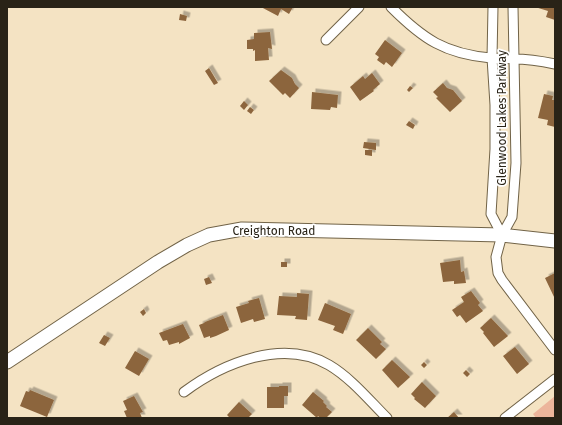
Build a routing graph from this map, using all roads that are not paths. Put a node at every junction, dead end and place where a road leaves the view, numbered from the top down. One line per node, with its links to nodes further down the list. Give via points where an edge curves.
1 (359, 7): 5 (street)
2 (391, 7): 6 (street, via 430,40 447,49)
3 (493, 7): 6 (street, Glenwood Lakes Parkway)
4 (513, 7): 7 (street, Glenwood Lakes Parkway)
5 (326, 40)
6 (492, 58): 7 (street); 9 (street, Glenwood Lakes Parkway, via 495,149 490,214)
7 (514, 59): 8 (street); 9 (street, Glenwood Lakes Parkway, via 516,163 512,217)
8 (555, 64)
9 (502, 235): 10 (main road, Creighton Road); 11 (street, via 496,257 498,273); 12 (main road, Creighton Road, via 242,228 209,235 158,262)
10 (555, 241)
11 (555, 350)
12 (7, 362)
13 (555, 379): 16 (street)
14 (184, 392): 15 (street, via 213,373 250,359 271,354 295,353 318,360 339,372)
15 (388, 418)
16 (505, 418)

